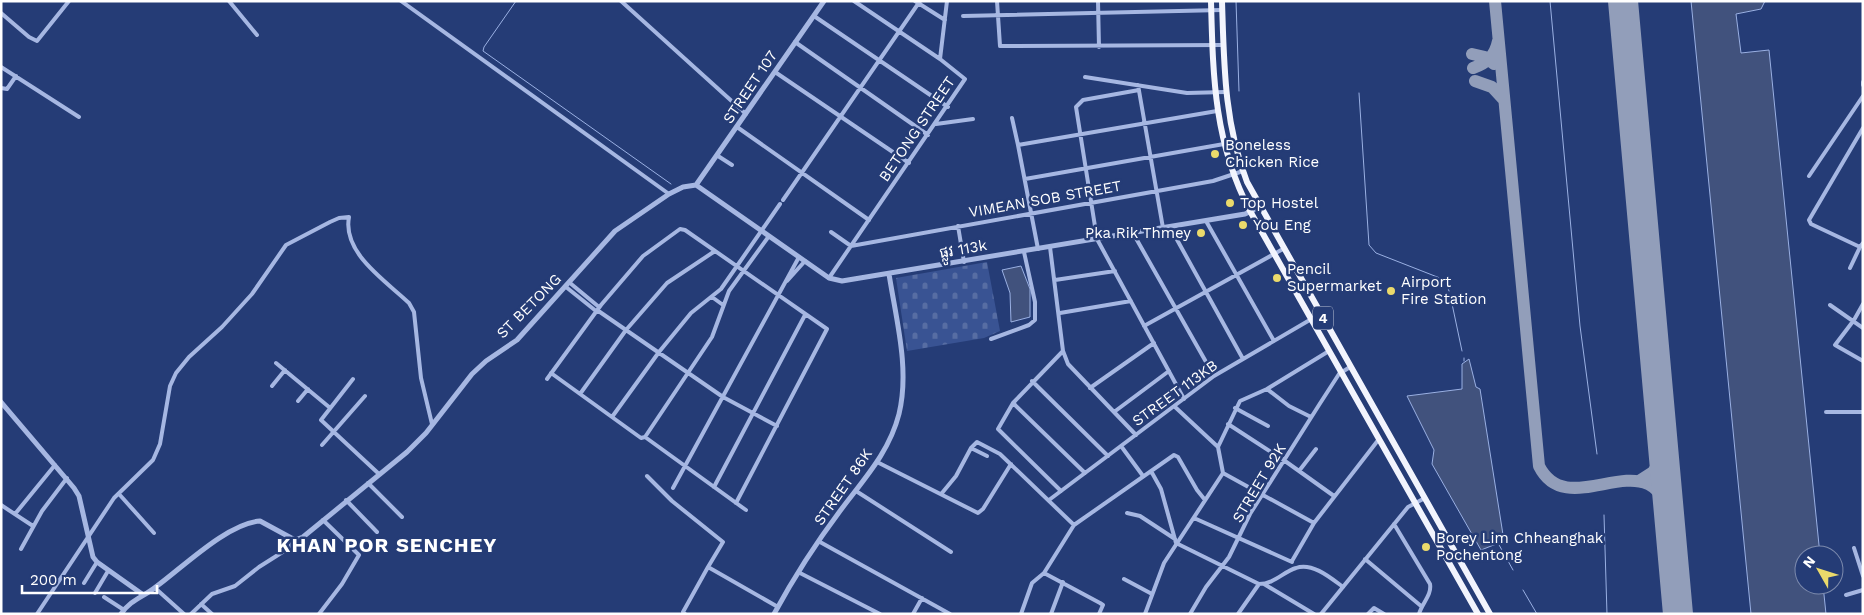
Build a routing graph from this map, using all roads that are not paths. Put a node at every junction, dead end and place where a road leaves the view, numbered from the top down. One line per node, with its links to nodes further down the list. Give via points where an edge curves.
1 (69, 1): 15 (street, via 37,41)
2 (229, 1): 22 (street)
3 (401, 1): 67 (street)
4 (621, 1): 42 (street)
5 (824, 1): 18 (street, STREET 107)
6 (854, 1): 21 (street, BETONG STREET)
7 (947, 1): 20 (street)
8 (998, 1): 17 (street)
9 (1098, 1): 16 (street)
10 (1211, 1): 13 (highway, 4)
11 (1222, 1): 14 (highway, 4)
12 (918, 2): 20 (street); 21 (street)
13 (1211, 10): 14 (street); 16 (street); 24 (highway, 4)
14 (1222, 10): 25 (highway, 4)
15 (1, 13)
16 (1098, 13): 17 (street); 26 (street)
17 (998, 15): 19 (street); 26 (street, via 1000,46)
18 (814, 16): 23 (street, STREET 107); 28 (street)
19 (963, 16)
20 (945, 20): 27 (street)
21 (898, 33): 27 (street, BETONG STREET); 28 (street)
22 (257, 35)
23 (795, 42): 30 (street, STREET 107); 35 (street)
24 (1212, 44): 25 (street); 26 (street); 38 (highway, 4)
25 (1224, 44): 37 (highway, 4)
26 (1099, 47)
27 (940, 58): 40 (street, BETONG STREET, via 965,79)
28 (880, 60): 35 (street); 40 (street)
29 (1, 67): 31 (street)
30 (775, 72): 42 (street, STREET 107); 43 (street)
31 (16, 76): 34 (street, via 6,89); 44 (street)
32 (1085, 77): 33 (street)
33 (1138, 85): 36 (street); 38 (street, via 1187,94)
34 (1, 88)
35 (861, 88): 43 (street); 51 (street)
36 (1139, 90): 48 (street); 52 (street, via 1078,103)
37 (1225, 92): 38 (street); 60 (highway, 4)
38 (1214, 93): 41 (highway, 4)
39 (1863, 96): 63 (street)
40 (948, 107): 47 (street, BETONG STREET)
41 (1216, 111): 48 (street); 53 (highway, 4)
42 (746, 114): 49 (street, STREET 107)
43 (841, 116): 57 (street); 61 (street)
44 (79, 117)
45 (1012, 118): 54 (street)
46 (973, 119): 47 (street)
47 (936, 124): 51 (street, BETONG STREET)
48 (1144, 124): 52 (street); 56 (street)
49 (738, 127): 55 (street, STREET 107); 61 (street)
50 (1863, 128): 85 (street, via 1809,220 1811,224)
51 (928, 135): 57 (street, BETONG STREET)
52 (1081, 135): 54 (street); 59 (street)
53 (1224, 144): 56 (street); 62 (highway, 4)
54 (1018, 145): 64 (street)
55 (718, 156): 58 (street); 65 (street, STREET 107)
56 (1150, 158): 59 (street); 66 (street)
57 (908, 164): 72 (street, BETONG STREET)
58 (732, 165)
59 (1086, 168): 64 (street); 68 (street)
60 (1243, 171): 62 (street, VIMEAN SOB STREET); 69 (highway, 4)
61 (802, 172): 72 (street); 77 (street)
62 (1233, 175): 66 (street, VIMEAN SOB STREET); 70 (highway, 4)
63 (1809, 176)
64 (1025, 179): 71 (street)
65 (696, 185): 67 (street, ST BETONG); 77 (street)
66 (1156, 191): 68 (street, VIMEAN SOB STREET); 76 (street)
67 (669, 194): 103 (street, ST BETONG, via 614,231)
68 (1092, 202): 71 (street, VIMEAN SOB STREET); 81 (street)
69 (1260, 207): 70 (street, ផ្លូវ 113k); 87 (highway, 4)
70 (1250, 211): 73 (street, ផ្លូវ 113k); 90 (highway, 4)
71 (1032, 214): 74 (street, VIMEAN SOB STREET); 86 (street)
72 (869, 220): 83 (street, BETONG STREET)
73 (1206, 221): 75 (street, ផ្លូវ 113k); 99 (street)
74 (958, 226): 83 (street, VIMEAN SOB STREET); 93 (street)
75 (1170, 227): 76 (street, ផ្លូវ 113k); 104 (street)
76 (1163, 228): 79 (street, ផ្លូវ 113k)
77 (762, 231): 80 (street); 94 (street)
78 (831, 232): 83 (street)
79 (1133, 233): 81 (street, ផ្លូវ 113k); 111 (street)
80 (769, 236): 91 (street); 97 (street)
81 (1098, 239): 84 (street, ផ្លូវ 113k); 96 (street)
82 (1863, 243): 85 (street)
83 (851, 246): 100 (street, BETONG STREET)
84 (1050, 247): 86 (street, ផ្លូវ 113k); 101 (street)
85 (1860, 248): 95 (street)
86 (1038, 249): 89 (street, ផ្លូវ 113k)
87 (1284, 249): 90 (street); 114 (highway, 4)
88 (715, 251): 94 (street); 112 (street, via 680,229 643,256); 120 (street, via 667,283)
89 (1024, 252): 93 (street, ផ្លូវ 113k); 121 (street, via 1035,302 1035,320 1029,326)
90 (1274, 254): 99 (street); 116 (highway, 4)
91 (799, 257): 92 (street); 102 (street)
92 (805, 261): 100 (street); 102 (street)
93 (964, 262): 98 (street, ផ្លូវ 113k)
94 (736, 267): 97 (street); 106 (street)
95 (1850, 268)
96 (1115, 271): 101 (street); 107 (street)
97 (743, 272): 105 (street); 110 (street)
98 (889, 274): 100 (street, ផ្លូវ 113k, via 847,281); 176 (street, STREET 86K, via 903,382 899,414)
99 (1237, 275): 104 (street); 122 (street)
100 (829, 278)
101 (1055, 280): 113 (street)
102 (785, 282): 105 (street)
103 (568, 285): 112 (street); 160 (street, ST BETONG, via 517,340 472,374)
104 (1207, 292): 111 (street); 127 (street)
105 (777, 295): 115 (street); 146 (street)
106 (712, 297): 110 (street); 126 (street, via 691,313)
107 (1131, 301): 113 (street); 118 (street)
108 (1830, 304): 117 (street)
109 (1863, 304): 117 (street)
110 (723, 305): 135 (street, via 712,337)
111 (1177, 308): 118 (street); 136 (street)
112 (597, 309): 120 (street); 134 (street)
113 (1060, 313): 124 (street)
114 (1320, 314): 116 (street, STREET 113KB); 130 (highway, 4)
115 (805, 315): 157 (street); 162 (street, via 827,329)
116 (1311, 320): 122 (street, STREET 113KB); 125 (highway, 4)
117 (1854, 320): 119 (street); 128 (street, via 1835,345)
118 (1144, 326): 123 (street)
119 (1863, 328)
120 (626, 330): 126 (street); 144 (street)
121 (991, 339)
122 (1274, 341): 127 (street, STREET 113KB)
123 (1154, 343): 132 (street); 141 (street)
124 (1063, 350): 139 (street); 141 (street, via 1068,364)
125 (1330, 351): 133 (highway, 4); 143 (street)
126 (658, 352): 135 (street); 158 (street)
127 (1243, 359): 136 (street, STREET 113KB)
128 (1863, 361)
129 (276, 363): 131 (street)
130 (1350, 367): 133 (street, STREET 92K); 197 (highway, 4)
131 (285, 370): 140 (street); 142 (street)
132 (1169, 371): 147 (street); 154 (street)
133 (1342, 372): 159 (street, STREET 92K); 167 (highway, 4)
134 (551, 373): 138 (street); 144 (street)
135 (688, 374): 146 (street); 166 (street)
136 (1214, 376): 147 (street, STREET 113KB)
137 (353, 379): 152 (street)
138 (547, 379)
139 (1032, 382): 150 (street); 174 (street)
140 (272, 386)
141 (1090, 388): 154 (street)
142 (308, 389): 148 (street); 152 (street)
143 (1267, 389): 153 (street, via 1246,397); 159 (street, via 1289,406)
144 (580, 394): 158 (street)
145 (365, 396): 164 (street)
146 (723, 397): 157 (street); 179 (street)
147 (1184, 399): 151 (street, STREET 113KB)
148 (298, 401)
149 (1, 402): 177 (street)
150 (1013, 403): 182 (street); 192 (street, via 998,427 999,431)
151 (1174, 406): 165 (street, STREET 113KB); 170 (street)
152 (329, 407): 164 (street, via 320,420)
153 (1235, 408): 161 (street); 163 (street)
154 (1114, 412): 165 (street)
155 (1826, 412): 156 (street)
156 (1863, 412)
157 (752, 414): 162 (street); 189 (street)
158 (612, 417): 166 (street, via 640,438)
159 (1311, 417): 175 (street, STREET 92K)
160 (432, 424): 184 (street, ST BETONG, via 406,452); 194 (street, via 421,378 414,312 410,303 353,249 347,232 348,217 339,218 286,245 252,294 176,373 153,460)
161 (1228, 424): 170 (street); 175 (street)
162 (777, 426): 201 (street)
163 (1268, 426)
164 (333, 432): 168 (street); 184 (street)
165 (1136, 435): 169 (street, STREET 113KB)
166 (645, 437): 179 (street)
167 (1380, 439): 196 (street); 202 (highway, 4)
168 (322, 445)
169 (1121, 446): 174 (street, STREET 113KB); 186 (street)
170 (1218, 447): 183 (street)
171 (971, 448): 173 (street); 178 (street, via 973,444 980,443); 193 (street, via 956,476)
172 (1316, 449): 181 (street)
173 (987, 456)
174 (1108, 456): 182 (street, STREET 113KB)
175 (1285, 461): 181 (street); 195 (street, STREET 92K)
176 (879, 463): 191 (street, STREET 86K); 193 (street)
177 (55, 464): 187 (street); 206 (street)
178 (1010, 464): 193 (street, via 981,512); 199 (street)
179 (686, 466): 189 (street); 190 (street)
180 (1151, 471): 186 (street); 200 (street, via 1176,455); 219 (street, via 1161,489)
181 (1299, 471): 196 (street)
182 (1085, 473): 192 (street, STREET 113KB)
183 (1223, 473): 195 (street); 200 (street)
184 (379, 474): 188 (street, ST BETONG)
185 (646, 476): 229 (street, via 723,542)
186 (1144, 476): 212 (street)
187 (67, 478): 213 (street); 216 (street, via 79,496)
188 (368, 484): 198 (street, ST BETONG); 207 (street)
189 (714, 486): 201 (street)
190 (673, 488)
191 (856, 491): 220 (street, STREET 86K); 223 (street)
192 (1061, 491): 199 (street, STREET 113KB)
193 (942, 493)
194 (119, 494): 215 (street); 216 (street)
195 (1262, 494): 210 (street); 217 (street, STREET 92K)
196 (1334, 496): 210 (street)
197 (1425, 498): 202 (street); 273 (highway, 4)
198 (346, 500): 209 (street, ST BETONG); 214 (street)
199 (1049, 500): 212 (street)
200 (1205, 500): 208 (street)
201 (736, 503): 204 (street)
202 (1416, 503): 211 (street); 272 (highway, 4)
203 (1, 505): 206 (street)
204 (746, 510)
205 (1127, 513): 219 (street, via 1140,516)
206 (15, 514): 213 (street)
207 (402, 517)
208 (1194, 518): 217 (street); 219 (street)
209 (323, 520): 218 (street, ST BETONG); 255 (street, via 359,555)
210 (1314, 524): 225 (street)
211 (1394, 524): 224 (street); 248 (street, via 1430,584 1430,592)
212 (1074, 525): 232 (street)
213 (34, 526): 222 (street)
214 (377, 532)
215 (154, 533)
216 (89, 538): 226 (street); 251 (street)
217 (1240, 538): 225 (street); 227 (street, STREET 92K)
218 (295, 540): 238 (street, via 266,523 255,522 239,527); 247 (street, via 289,548 246,579 216,592)
219 (1175, 541): 227 (street); 243 (street)
220 (820, 542): 231 (street, STREET 86K); 246 (street)
221 (1854, 548): 233 (street)
222 (21, 549)
223 (951, 552)
224 (1365, 559): 239 (street); 248 (street)
225 (1292, 561): 228 (street)
226 (97, 562): 230 (street); 236 (street)
227 (1222, 567): 237 (street); 265 (street, STREET 92K)
228 (1297, 567): 237 (street, via 1280,578); 239 (street, via 1315,570)
229 (708, 568): 249 (street); 256 (street, via 683,612)
230 (108, 572): 241 (street); 242 (street)
231 (800, 573): 249 (street, STREET 86K); 258 (street)
232 (1044, 573): 235 (street); 261 (street, via 1032,582)
233 (1863, 576)
234 (1124, 579): 243 (street)
235 (1063, 582): 262 (street); 263 (street, via 1103,605)
236 (84, 583)
237 (1261, 584): 266 (street); 267 (street)
238 (155, 588): 242 (street); 252 (street)
239 (1342, 588): 268 (street)
240 (1863, 590): 244 (street)
241 (95, 593)
242 (142, 594): 250 (street)
243 (1152, 594): 264 (street)
244 (1846, 595)
245 (104, 597): 250 (street)
246 (922, 598): 259 (street); 260 (street)
247 (201, 604): 253 (street); 254 (street)
248 (1421, 606): 271 (street)
249 (778, 607): 257 (street, STREET 86K)
250 (122, 612)
251 (37, 614)
252 (184, 614)
253 (191, 614)
254 (212, 614)
255 (319, 614)
256 (685, 614)
257 (774, 614)
258 (880, 614)
259 (914, 614)
260 (950, 614)
261 (1021, 614)
262 (1051, 614)
263 (1099, 614)
264 (1145, 614)
265 (1190, 614)
266 (1238, 614)
267 (1314, 614)
268 (1321, 614)
269 (1368, 614): 270 (street, via 1374,608)
270 (1384, 614)
271 (1419, 614)
272 (1478, 614)
273 (1490, 614)

